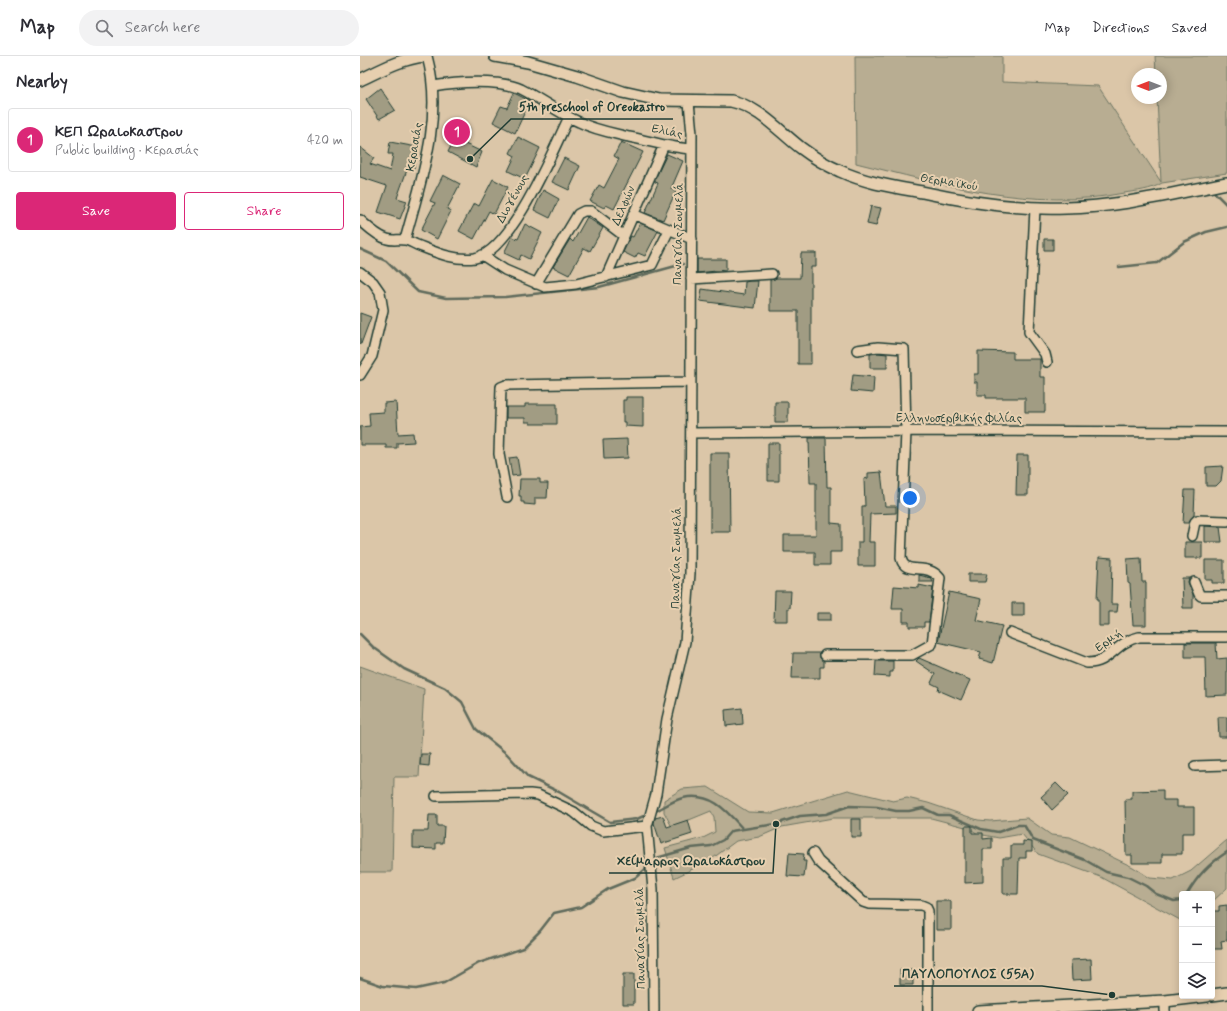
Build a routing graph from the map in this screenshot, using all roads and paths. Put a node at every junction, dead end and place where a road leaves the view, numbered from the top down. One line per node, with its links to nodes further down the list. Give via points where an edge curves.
1 (426, 56): 3 (street, via 388,66); 4 (street, Κερασιάς)
2 (495, 56): 5 (street, Θερμαϊκού, via 541,66 644,97)
3 (360, 80)
4 (433, 86): 6 (street, Ελιάς, via 454,82 497,84 519,89); 16 (street, Κερασιάς, via 430,139)
5 (689, 102): 8 (street, Παναγίας Σουμελά); 10 (street, Θερμαϊκού, via 731,101 748,106 817,160 860,179 934,195)
6 (569, 117): 7 (street, Ελιάς, via 592,127); 17 (street, Διογένους, via 511,229)
7 (664, 145): 8 (street, Ελιάς); 11 (street, Δελφών)
8 (692, 149): 15 (street, Παναγίας Σουμελά)
9 (1227, 183): 10 (street, Θερμαϊκού, via 1109,204)
10 (1035, 208): 24 (street, via 1029,332 1045,354)
11 (632, 214): 13 (street); 14 (street, Δελφών)
12 (360, 220): 16 (street, via 388,239)
13 (669, 230): 15 (street); 20 (street, via 652,265)
14 (624, 236): 20 (street, Δελφών); 22 (street, via 591,211 578,214)
15 (692, 239): 21 (street, Παναγίας Σουμελά)
16 (405, 240): 17 (street, via 442,255 460,258)
17 (482, 255): 22 (street, via 505,270)
18 (360, 272): 25 (street, via 373,282 383,301 382,319 372,356)
19 (772, 274): 21 (street)
20 (606, 277): 22 (street, via 576,284 541,287)
21 (691, 279): 26 (street, Παναγίας Σουμελά)
22 (536, 284)
23 (857, 350): 27 (street, via 878,347 904,349)
24 (1047, 362)
25 (360, 375)
26 (690, 382): 29 (street, Παναγίας Σουμελά); 30 (street, via 501,387 499,454)
27 (906, 431): 28 (street, Ελληνοσερβικής Φιλίας); 29 (street, Ελληνοσερβικής Φιλίας); 37 (street, via 901,558 902,564 907,568 932,570 940,578 932,644 912,655)
28 (1227, 432)
29 (690, 433): 41 (street, Παναγίας Σουμελά, via 690,573 687,628 670,701 659,778)
30 (507, 497)
31 (1227, 521): 32 (street, via 1197,520)
32 (1192, 536)
33 (1194, 582): 34 (street, via 1201,596)
34 (1227, 596)
35 (1010, 633): 36 (street, Ερμή, via 1095,664 1130,639)
36 (1227, 636)
37 (825, 655)
38 (1195, 766): 39 (street)
39 (1227, 766)
40 (436, 796): 41 (street, via 530,794 574,812 591,826 603,831)
41 (648, 822): 47 (street, Παναγίας Σουμελά)
42 (813, 853): 48 (street, via 818,861 863,902 926,907)
43 (1227, 993): 44 (street)
44 (1215, 995)
45 (1194, 999): 46 (street)
46 (1165, 1006): 49 (street)
47 (654, 1011)
48 (928, 1011)
49 (978, 1011)

